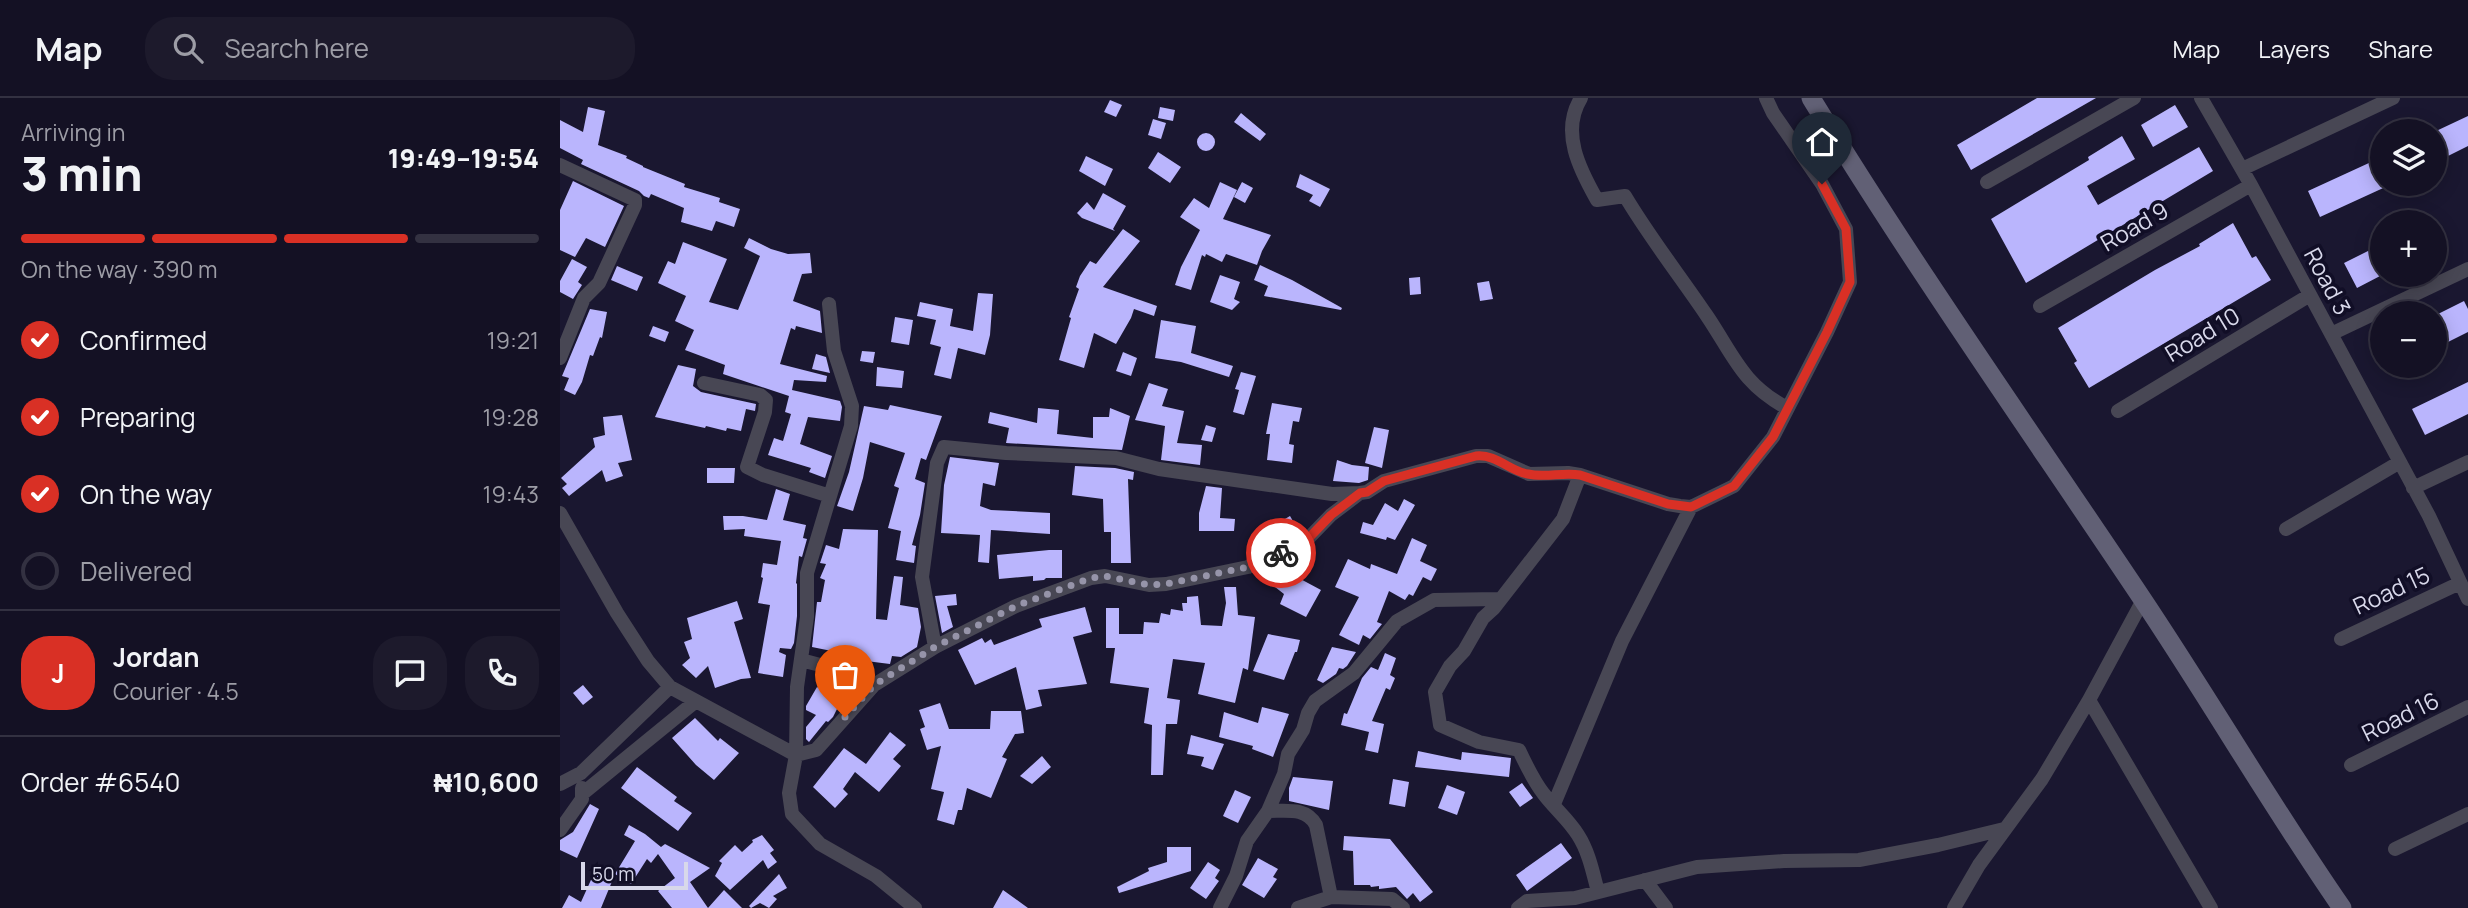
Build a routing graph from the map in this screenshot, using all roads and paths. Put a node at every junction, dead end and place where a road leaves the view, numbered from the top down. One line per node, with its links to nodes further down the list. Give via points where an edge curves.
1 (1581, 98): 20 (street, via 1572,120 1573,146 1597,200 1625,196 1737,367 1767,397)
2 (1766, 98): 20 (street, via 1846,229 1850,282)
3 (1811, 98): 34 (main road, via 1875,202)
4 (2134, 98): 11 (street)
5 (2201, 98): 10 (street, Road 3)
6 (2354, 98): 8 (street)
7 (2393, 98): 8 (street)
8 (2363, 112): 10 (street)
9 (560, 165): 18 (street, via 635,200 635,205 599,283 584,298)
10 (2242, 169): 12 (street, Road 3)
11 (1987, 182)
12 (2251, 185): 14 (street, Road 3); 16 (street, Road 9)
13 (2468, 269): 17 (street)
14 (2310, 295): 17 (street, Road 3); 21 (street, Road 10)
15 (829, 304): 27 (street, via 834,351 852,406 851,426)
16 (2040, 306)
17 (2331, 334): 22 (street, Road 3)
18 (560, 358)
19 (704, 383): 27 (street, via 766,400 747,467)
20 (1787, 408): 28 (street, via 1773,437 1734,486)
21 (2118, 411)
22 (2400, 462): 25 (street, Road 3); 30 (street)
23 (2468, 462): 25 (street)
24 (1580, 475): 26 (street, via 1529,474 1482,456 1384,481); 28 (street); 32 (street, via 1563,519)
25 (2413, 488): 31 (street, Road 3)
26 (1360, 493): 36 (street, via 1301,546 1248,567 1166,584 1091,578 1016,606); 36 (street, via 1332,494 1159,469 1116,458 944,447 937,463 922,577)
27 (830, 496): 37 (street, via 807,573)
28 (1691, 507): 48 (street, via 1622,641)
29 (560, 513): 39 (street, via 617,613)
30 (2286, 529)
31 (2461, 575): 33 (street, Road 3); 35 (street, Road 15)
32 (1499, 599): 48 (street, via 1435,692 1440,725 1479,742 1519,750); 49 (street, via 1434,600 1397,621 1354,673 1315,701 1288,754)
33 (2468, 599)
34 (2143, 600): 40 (street); 65 (main road)
35 (2341, 639)
36 (935, 647): 38 (street)
37 (801, 660): 38 (street); 43 (street)
38 (874, 685): 43 (street, via 816,750)
39 (670, 687): 41 (street); 45 (street)
40 (2089, 700): 51 (street, via 2042,779); 64 (street)
41 (696, 701): 43 (street); 47 (street)
42 (2468, 707): 44 (street, Road 16)
43 (796, 755): 58 (street, via 789,793 792,814 820,844 876,876)
44 (2351, 765)
45 (581, 772): 46 (street); 47 (street)
46 (560, 784)
47 (582, 794): 52 (street)
48 (1553, 804): 55 (street, via 1579,836)
49 (1268, 811): 56 (street, via 1311,816); 59 (street, via 1247,841)
50 (2468, 814): 53 (street)
51 (2004, 829): 54 (street, via 1859,860 1697,867); 57 (street)
52 (560, 830)
53 (2395, 849)
54 (1644, 880): 55 (street); 63 (street)
55 (1598, 892): 62 (street, via 1527,901)
56 (1331, 897): 60 (street); 61 (street, via 1392,899)
57 (1955, 907)
58 (915, 908)
59 (1220, 908)
60 (1298, 908)
61 (1403, 908)
62 (1518, 908)
63 (1666, 908)
64 (2211, 908)
65 (2342, 908)

